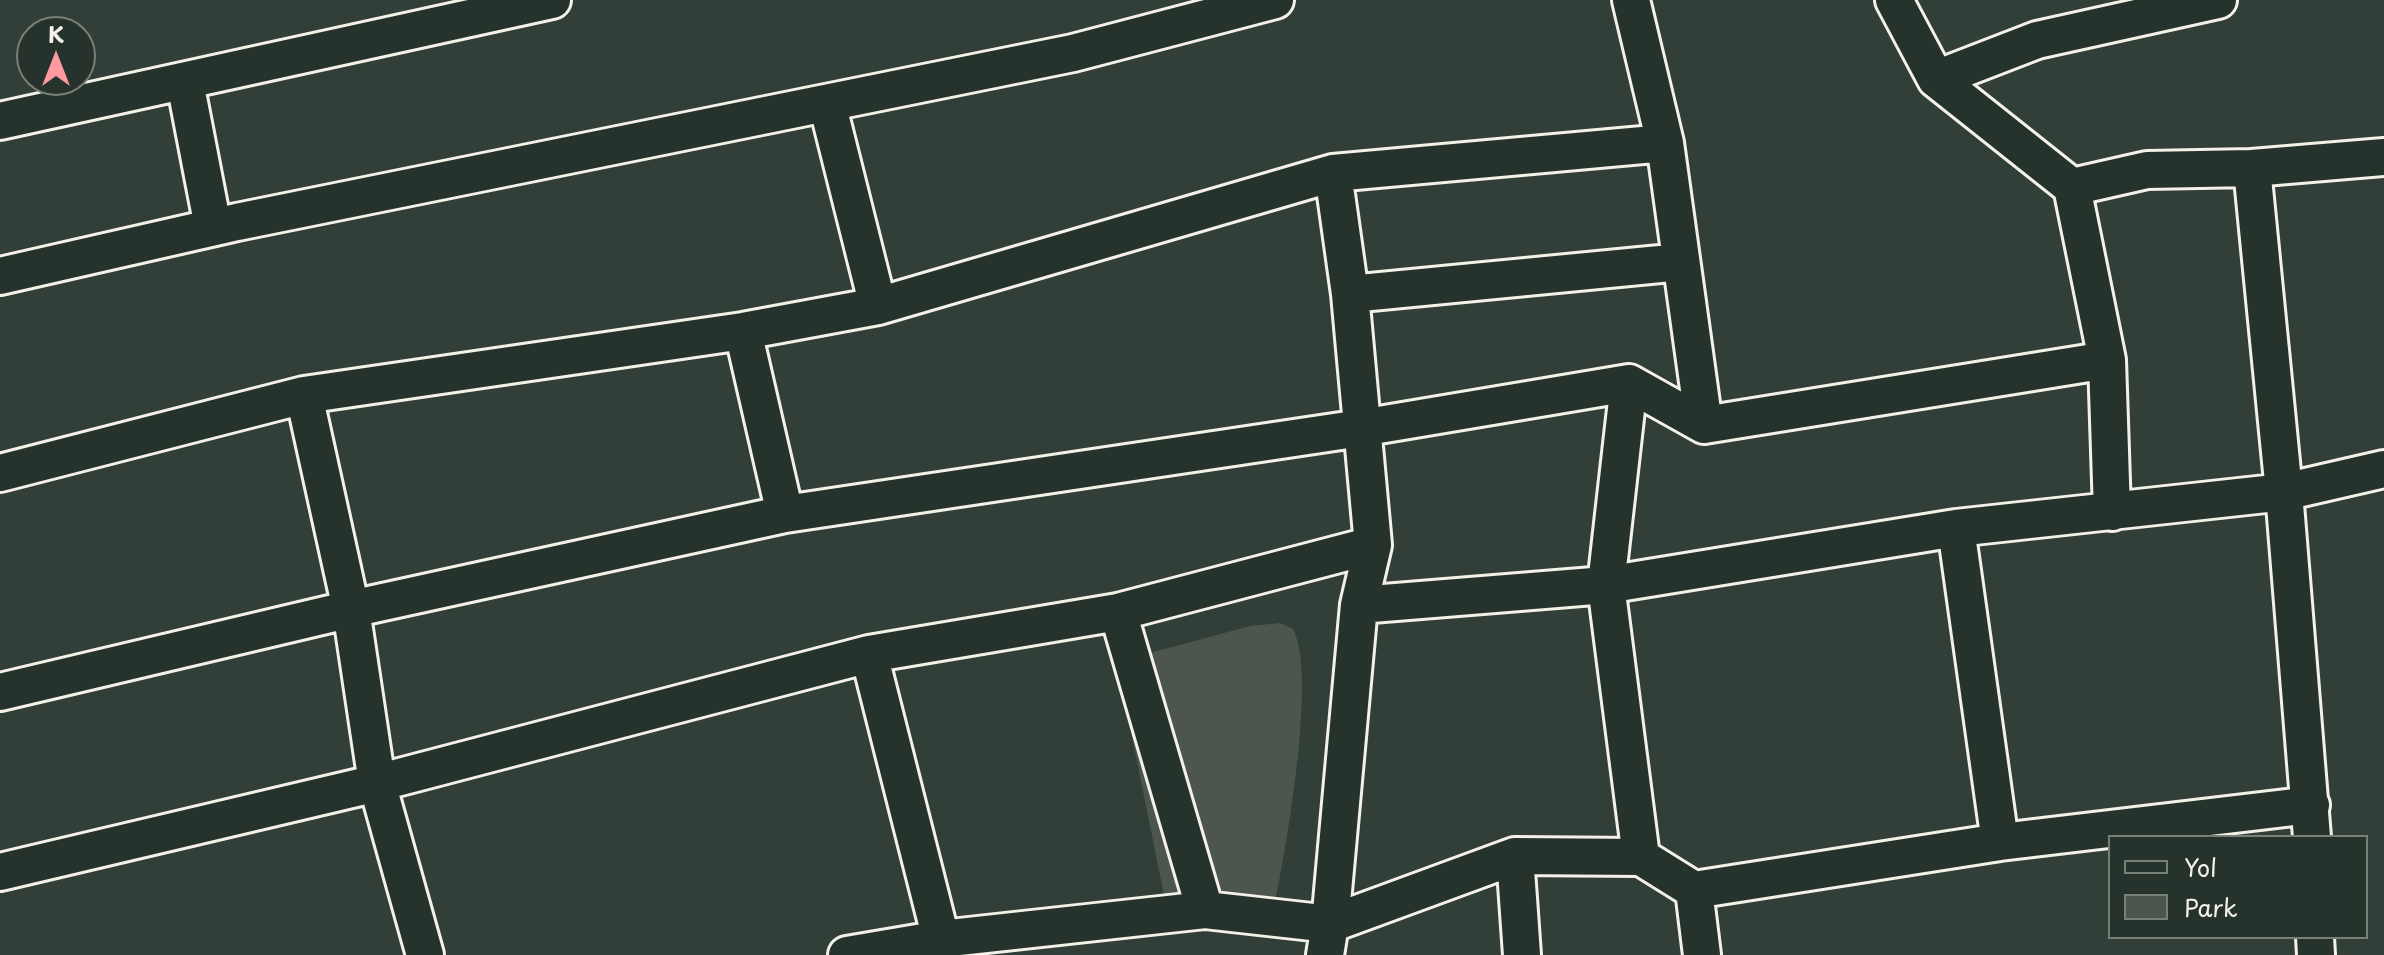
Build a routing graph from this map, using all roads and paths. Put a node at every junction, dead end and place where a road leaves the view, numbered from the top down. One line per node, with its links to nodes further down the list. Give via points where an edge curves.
1 (552, 0): 8 (street)
2 (1275, 0): 6 (street)
3 (1631, 0): 11 (street)
4 (1894, 0): 7 (street)
5 (2218, 0): 7 (street, via 2037,40)
6 (1216, 8): 9 (street, via 1073,53)
7 (1936, 79): 15 (street)
8 (185, 82): 10 (street); 16 (street)
9 (827, 103): 16 (street); 20 (street)
10 (0, 121)
11 (1665, 143): 14 (street); 17 (street)
12 (2384, 157): 13 (street)
13 (2252, 168): 15 (street, via 2147,170); 29 (street)
14 (1333, 173): 19 (street); 20 (street)
15 (2072, 187): 22 (street)
16 (213, 227): 18 (street)
17 (1681, 262): 19 (street); 25 (street)
18 (0, 276)
19 (1350, 294): 26 (street)
20 (878, 306): 21 (street)
21 (743, 331): 24 (street); 31 (street)
22 (2107, 360): 25 (street); 30 (street)
23 (1629, 383): 25 (street); 26 (street); 34 (street)
24 (304, 395): 28 (street); 36 (street)
25 (1704, 425)
26 (1361, 428): 31 (street); 33 (street)
27 (2384, 469): 29 (street)
28 (0, 473)
29 (2284, 492): 30 (street); 41 (street)
30 (2112, 512): 32 (street)
31 (785, 514): 36 (street)
32 (1956, 528): 34 (street); 42 (street)
33 (1373, 545): 35 (street); 37 (street)
34 (1606, 585): 35 (street); 44 (street)
35 (1359, 605): 49 (street)
36 (351, 609): 39 (street); 40 (street)
37 (1118, 612): 38 (street); 47 (street)
38 (869, 654): 40 (street); 48 (street)
39 (0, 692)
40 (377, 783): 45 (street); 50 (street)
41 (2312, 821): 42 (street)
42 (2000, 842): 46 (street)
43 (1515, 856): 44 (street); 49 (street); 52 (street)
44 (1641, 857): 46 (street)
45 (0, 872)
46 (1694, 890): 53 (street)
47 (1205, 910): 48 (street); 49 (street)
48 (941, 939): 51 (street)
49 (1328, 940)
50 (425, 955)
51 (847, 955)
52 (1522, 955)
53 (1702, 955)

